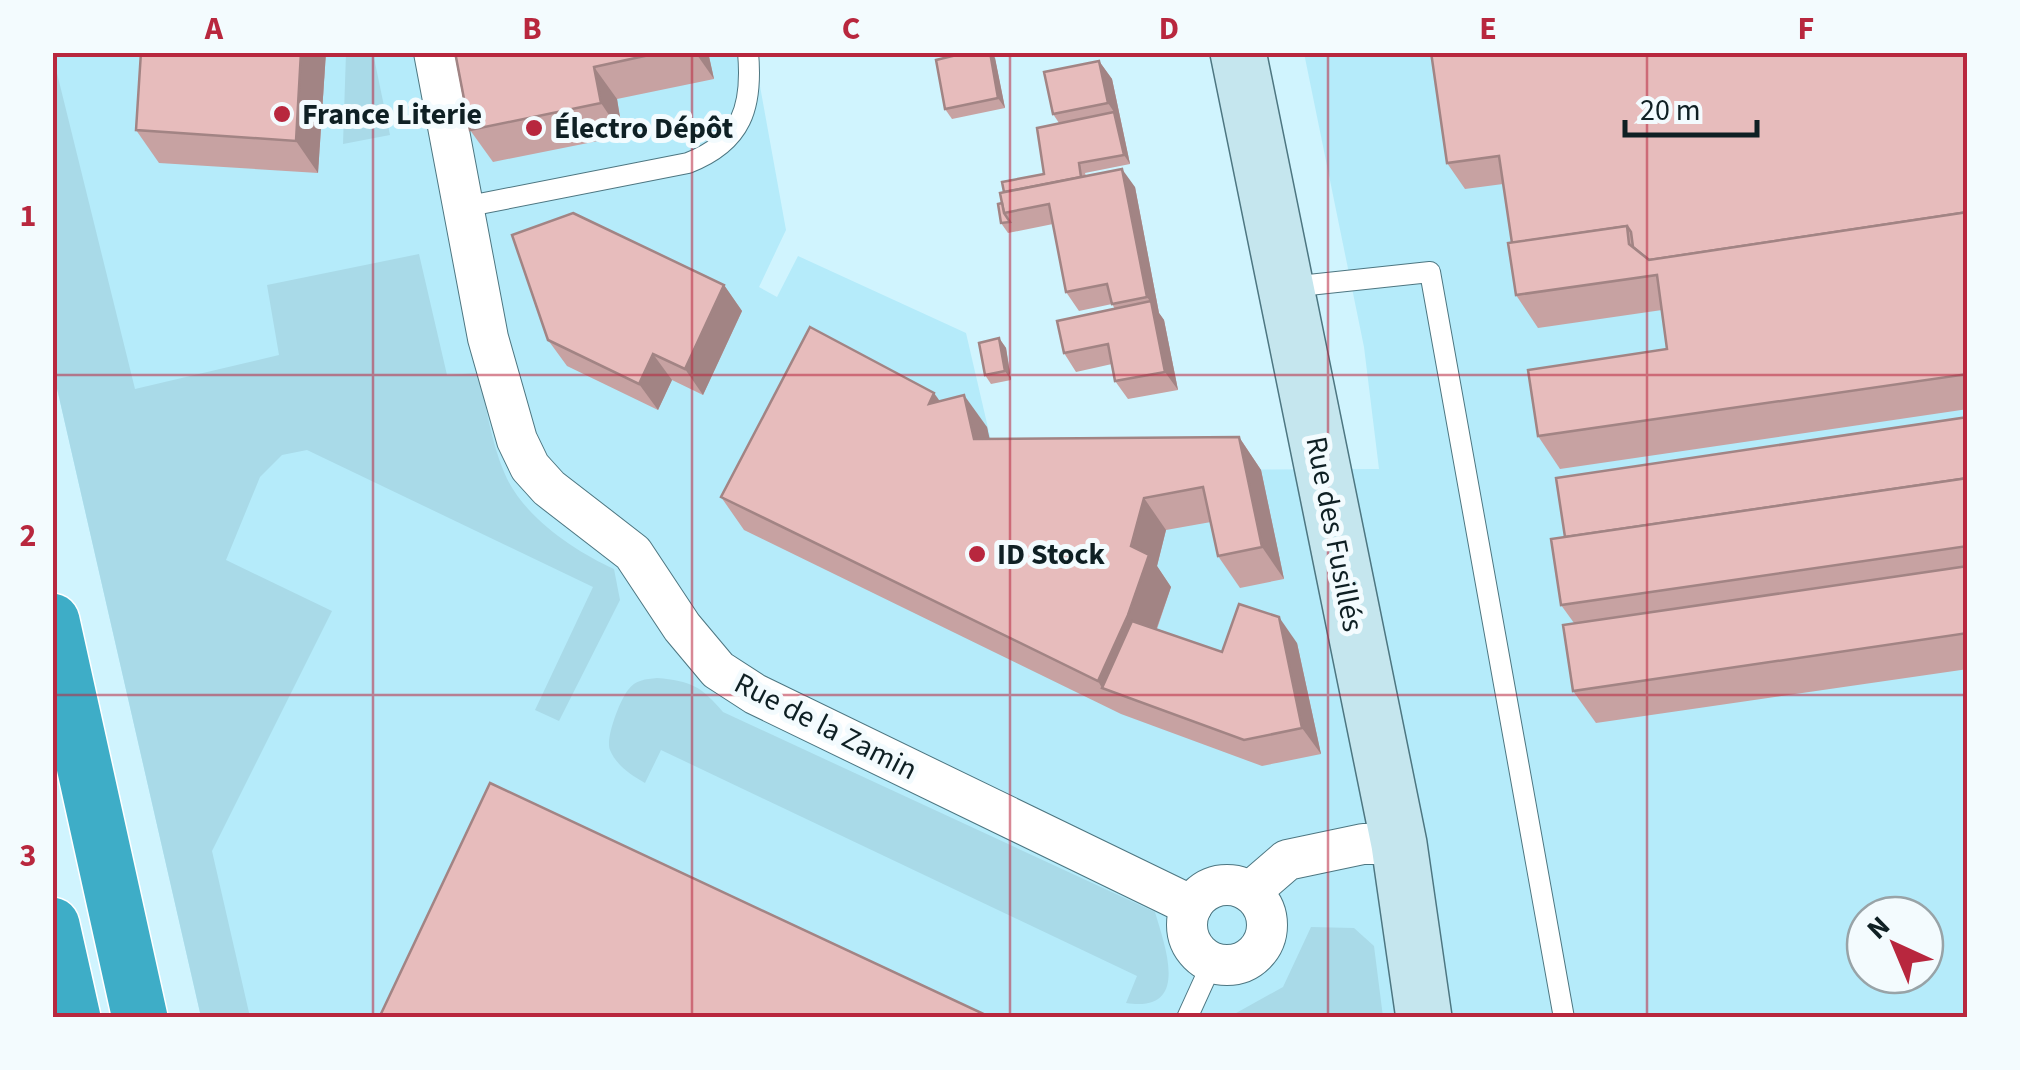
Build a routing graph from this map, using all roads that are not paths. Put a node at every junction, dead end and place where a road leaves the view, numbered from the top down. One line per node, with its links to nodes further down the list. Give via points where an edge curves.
1 (434, 52): 4 (street, Rue de la Zamin)
2 (748, 52): 4 (lane, via 750,92 734,134 714,153)
3 (1238, 52): 5 (main road, Rue des Fusillés)
4 (464, 207): 9 (street, Rue de la Zamin, via 488,338 530,467 633,553 718,670)
5 (1286, 288): 7 (main road, Rue des Fusillés); 16 (lane, via 1430,272)
6 (52, 621): 13 (highway)
7 (1399, 844): 8 (street, via 1363,844 1288,860); 15 (main road, Rue des Fusillés)
8 (1250, 892): 9 (street, via 1212,888); 11 (street, via 1266,912 1259,950 1238,964)
9 (1192, 906): 11 (street, via 1192,946)
10 (52, 926): 12 (highway)
11 (1212, 963): 14 (lane)
12 (73, 1018)
13 (140, 1018)
14 (1187, 1018)
15 (1424, 1018)
16 (1564, 1018)

